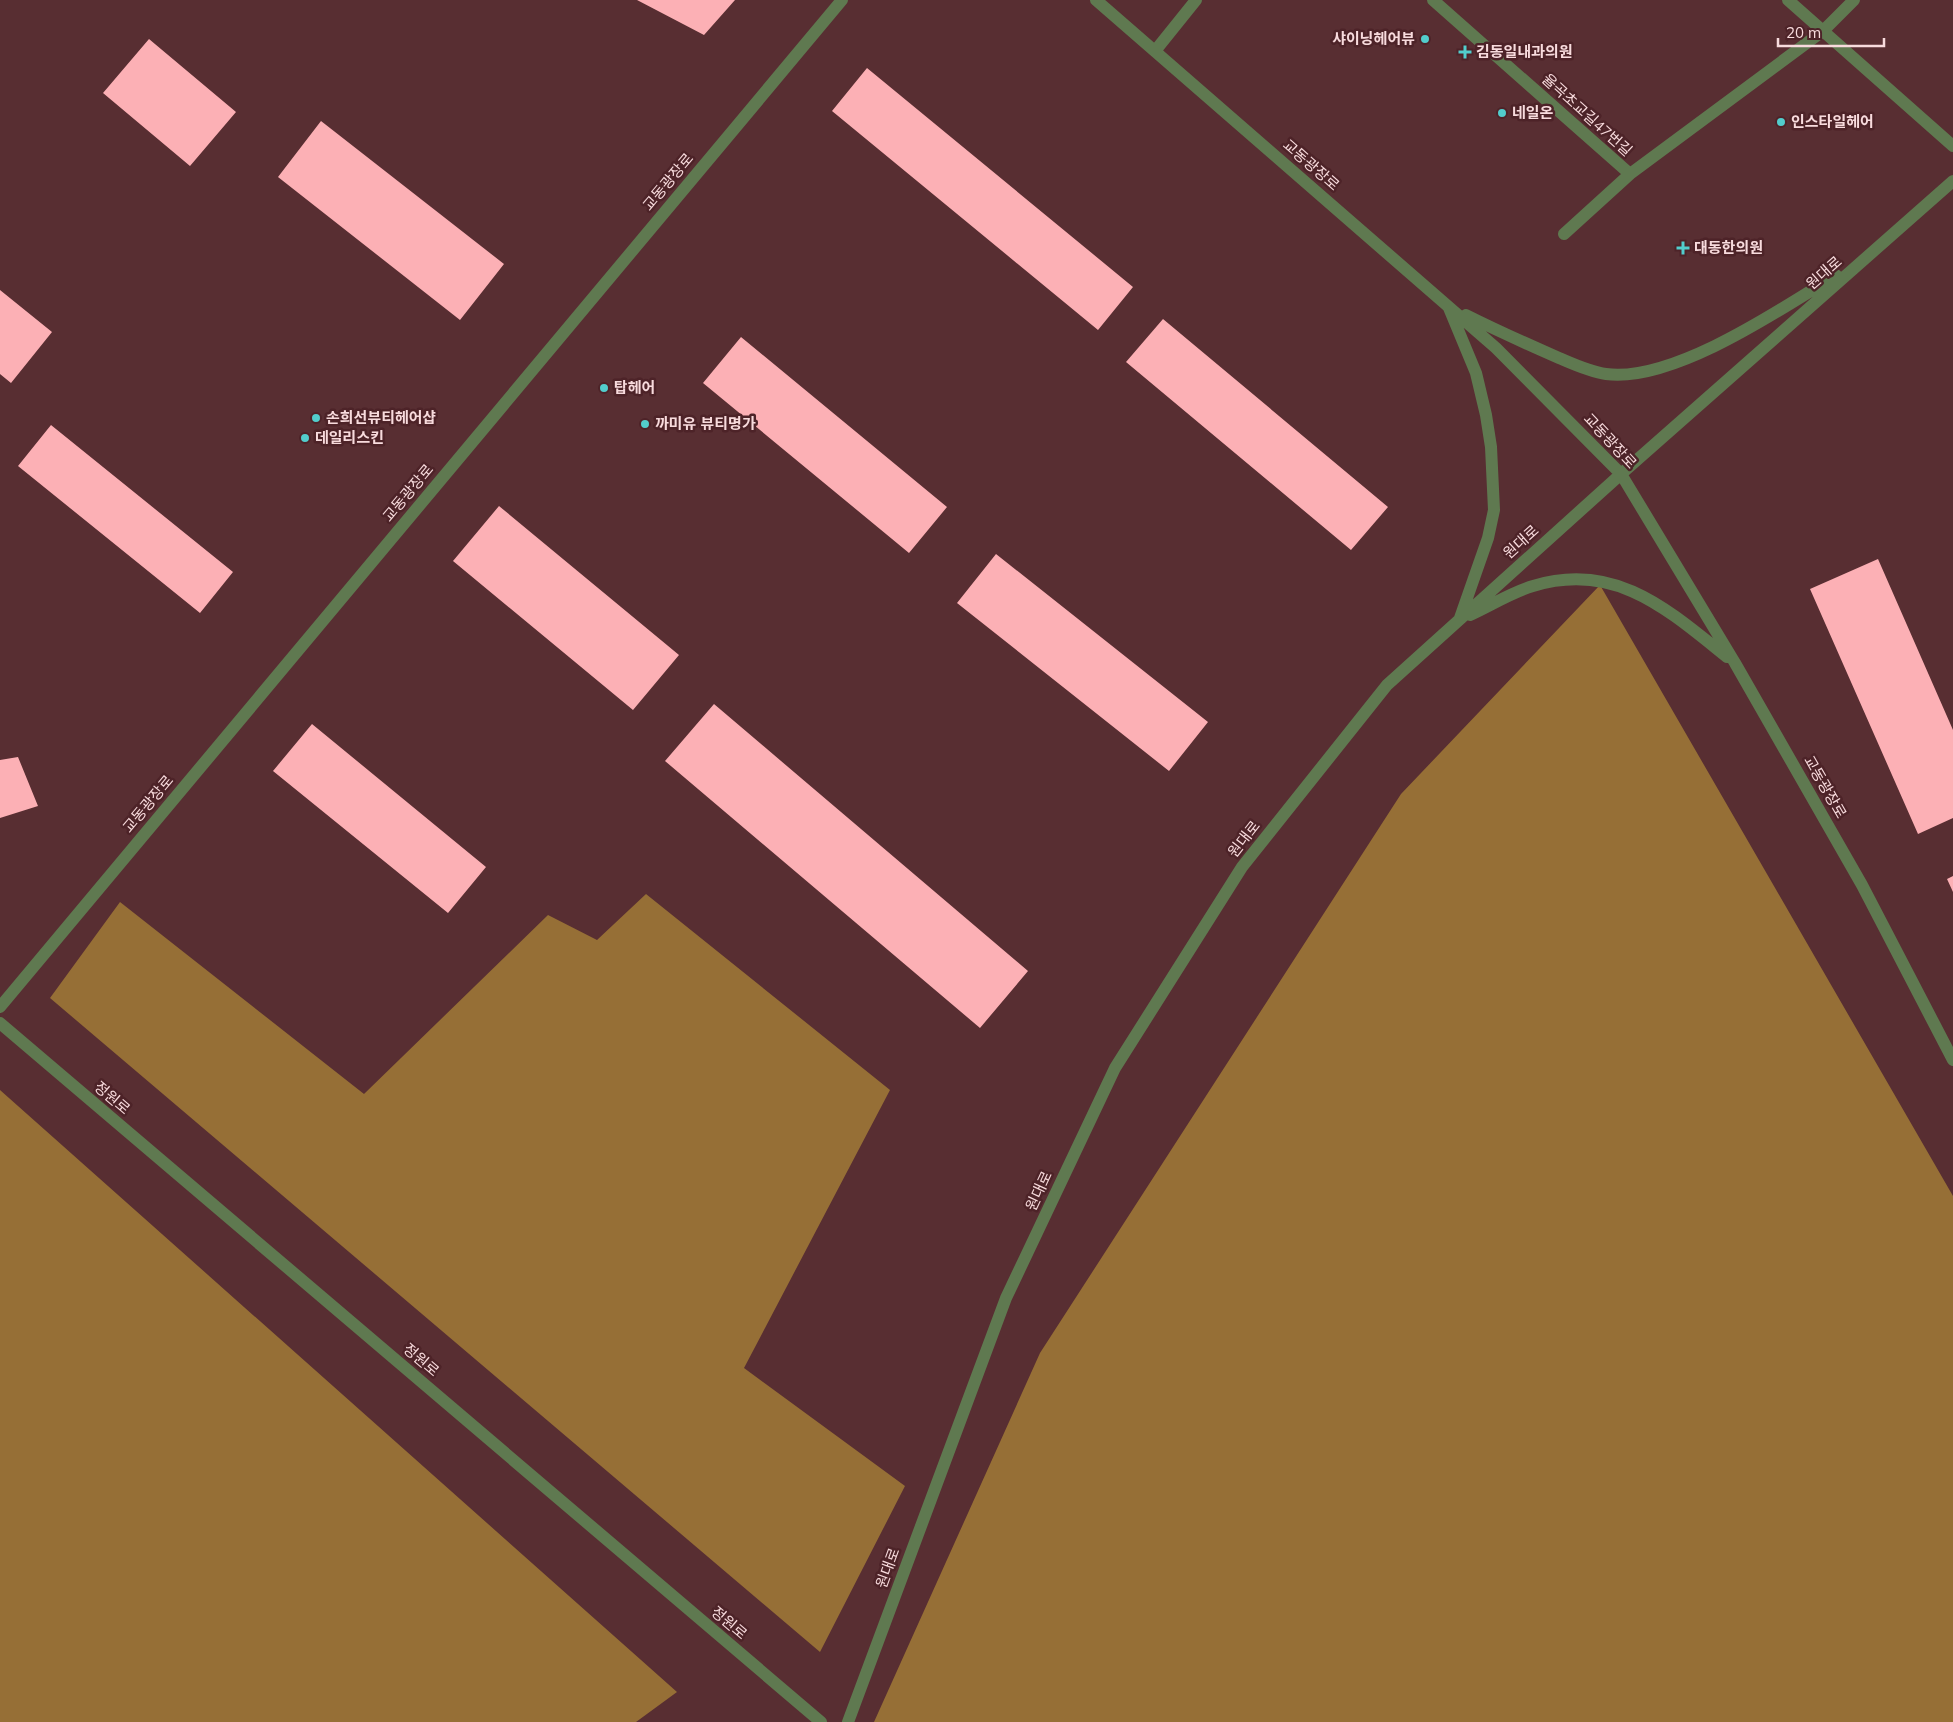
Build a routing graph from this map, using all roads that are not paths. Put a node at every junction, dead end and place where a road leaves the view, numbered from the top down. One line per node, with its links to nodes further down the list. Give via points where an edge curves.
1 (842, 0): 18 (street, 교동광장로)
2 (1096, 0): 8 (street, 교동광장로)
3 (1196, 0): 8 (street)
4 (1433, 0): 10 (street, 율곡초교길47번길)
5 (1788, 0): 7 (street)
6 (1854, 0): 7 (street)
7 (1823, 31): 9 (street); 10 (street)
8 (1155, 51): 14 (street, 교동광장로)
9 (1953, 146)
10 (1630, 174): 12 (street)
11 (1953, 181): 13 (street, 원대로)
12 (1564, 234)
13 (1867, 256): 14 (street, via 1775,313 1706,350 1665,368 1638,374 1605,374 1575,364 1503,334); 15 (street, 원대로)
14 (1448, 306): 15 (street, 교동광장로, via 1496,348); 16 (street, via 1476,372 1486,415 1494,510 1488,538)
15 (1621, 474): 16 (street, 원대로); 17 (street, 교동광장로)
16 (1459, 621): 17 (street, via 1531,586 1555,580 1594,579 1626,587 1653,602 1678,617); 22 (street, 원대로, via 1387,685 1242,867 1115,1068 1006,1298)
17 (1735, 663): 20 (street, 교동광장로, via 1862,885)
18 (0, 1007)
19 (0, 1023): 21 (street, 정원로)
20 (1953, 1060)
21 (821, 1722)
22 (848, 1722)

